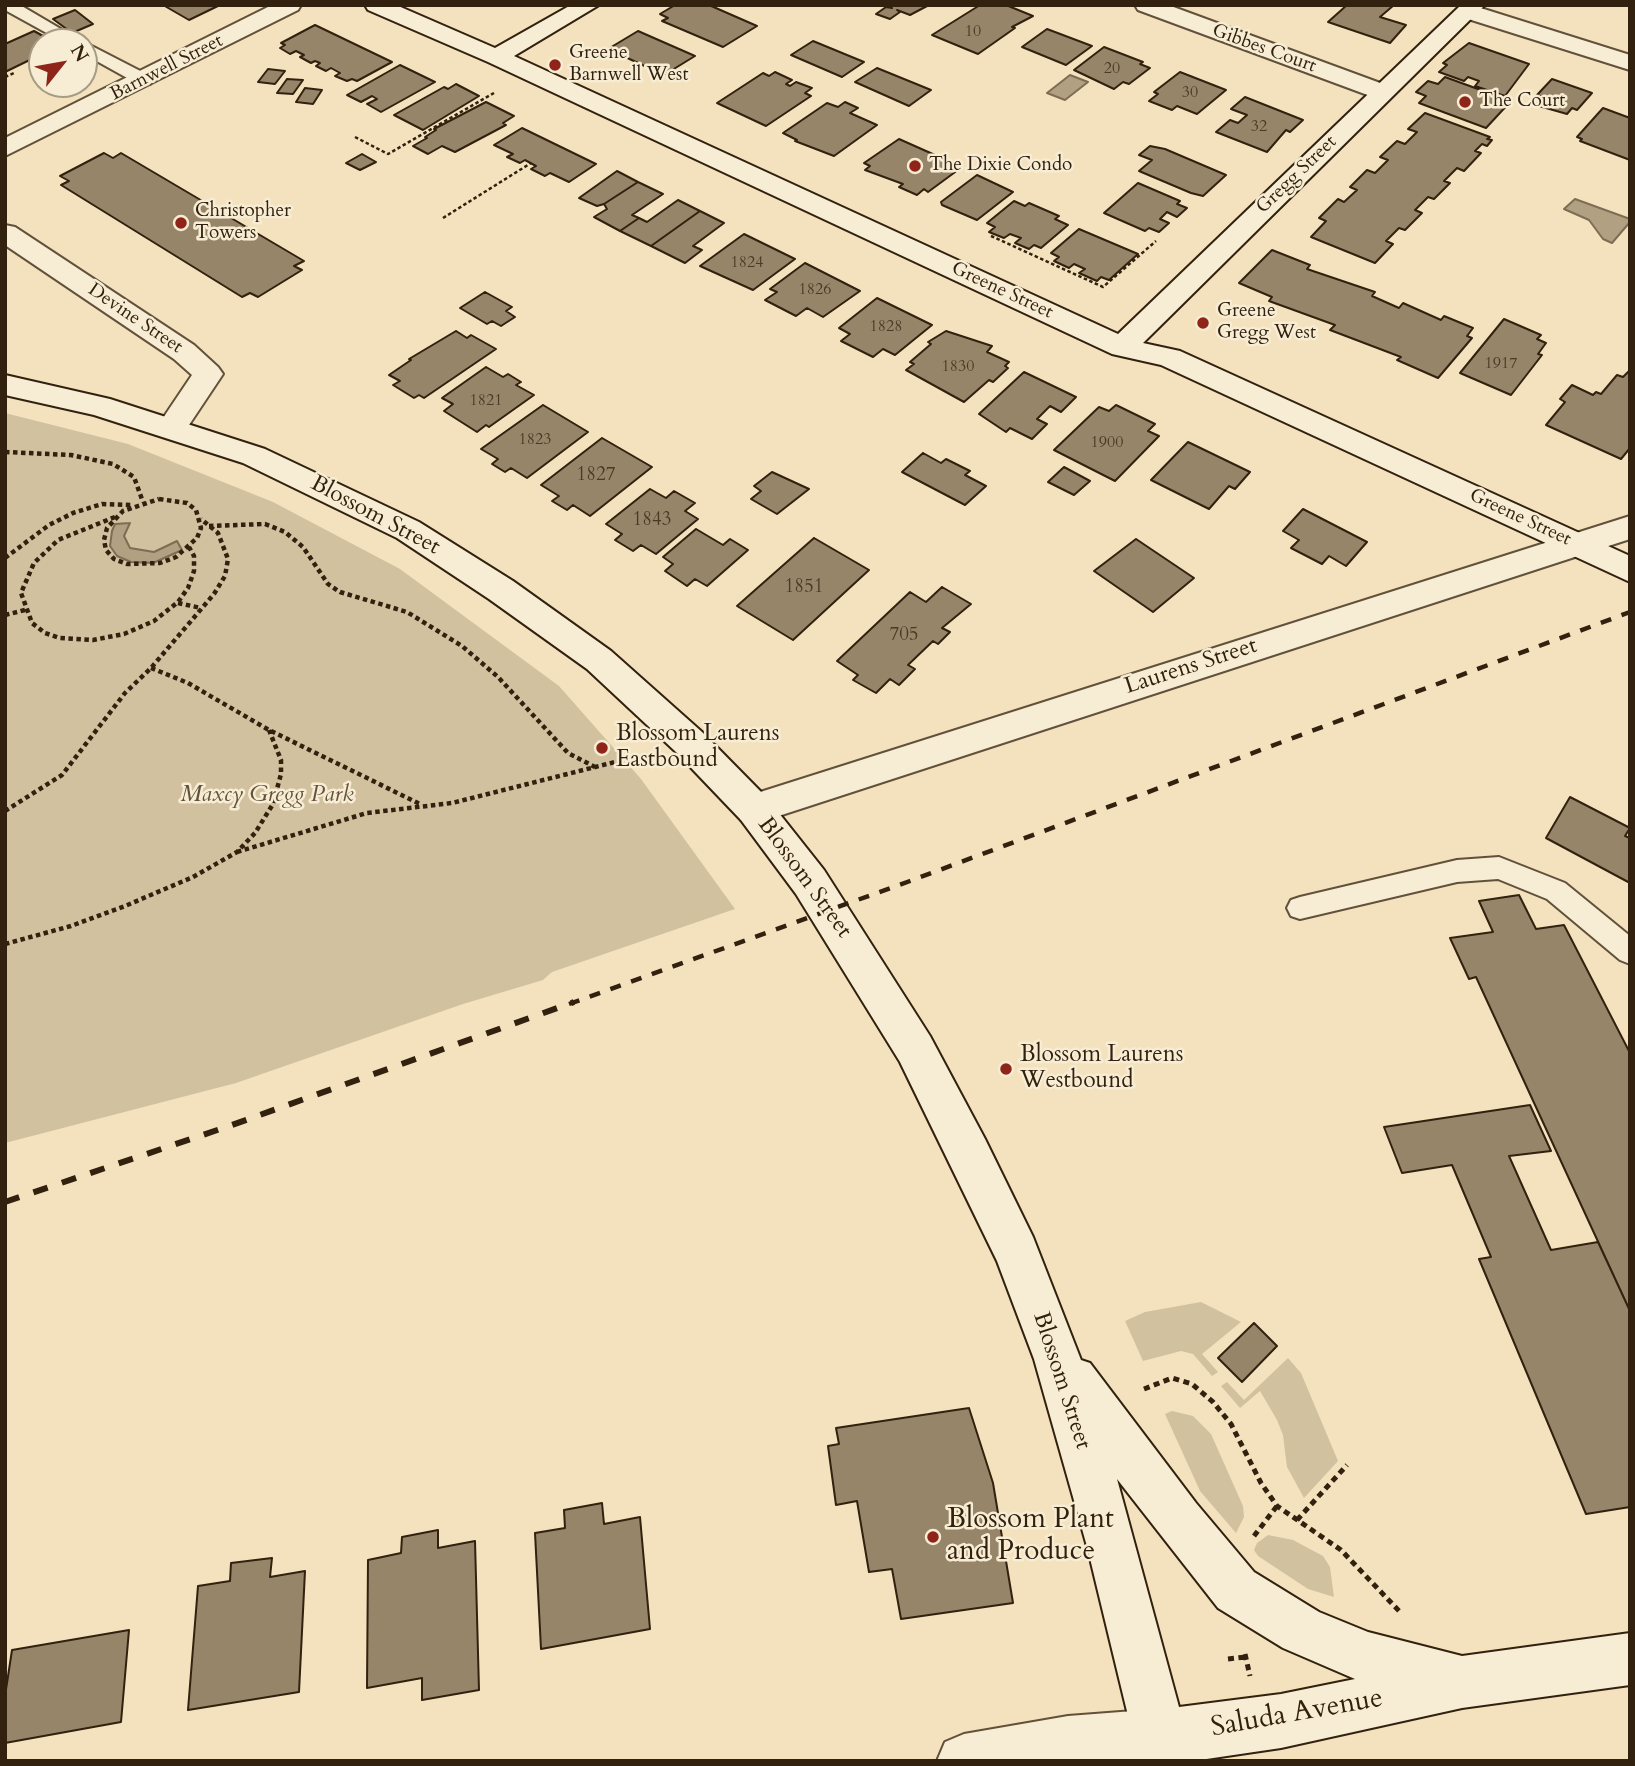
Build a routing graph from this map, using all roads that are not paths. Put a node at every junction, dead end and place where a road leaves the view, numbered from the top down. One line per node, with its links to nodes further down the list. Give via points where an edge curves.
1 (8, 5): 7 (lane)
2 (290, 5): 11 (street, Barnwell Street)
3 (376, 5): 9 (street, Greene Street)
4 (588, 5): 9 (street)
5 (1146, 5): 12 (street, Gibbes Court)
6 (1472, 8): 10 (street); 12 (street, Gregg Street)
7 (50, 28)
8 (98, 55): 11 (lane)
9 (496, 57): 15 (street, Greene Street)
10 (1630, 63)
11 (144, 80): 13 (street, Barnwell Street)
12 (1381, 92): 15 (street, Gregg Street)
13 (5, 148)
14 (5, 233): 17 (street, Devine Street, via 184,352 208,374)
15 (1122, 347): 19 (street, Greene Street, via 1170,358)
16 (5, 385): 17 (street, Blossom Street)
17 (172, 427): 21 (street, Blossom Street, via 254,456 339,495 408,530 491,583 599,660 695,747)
18 (1630, 527): 19 (street, Laurens Street)
19 (1577, 545): 20 (street, Greene Street); 21 (street, Laurens Street)
20 (1630, 570)
21 (754, 809): 24 (street, Blossom Street, via 824,904 915,1049 1017,1254)
22 (1300, 908): 23 (lane, via 1457,871 1499,868 1556,891)
23 (1630, 952)
24 (1057, 1359): 26 (street, via 1178,1521 1236,1590 1301,1630 1368,1658); 27 (street, Blossom Street, via 1114,1550)
25 (1630, 1660): 26 (street, Saluda Avenue)
26 (1462, 1682): 27 (street, Saluda Avenue)
27 (1163, 1748): 28 (street, Saluda Avenue, via 1069,1743)
28 (964, 1761)

